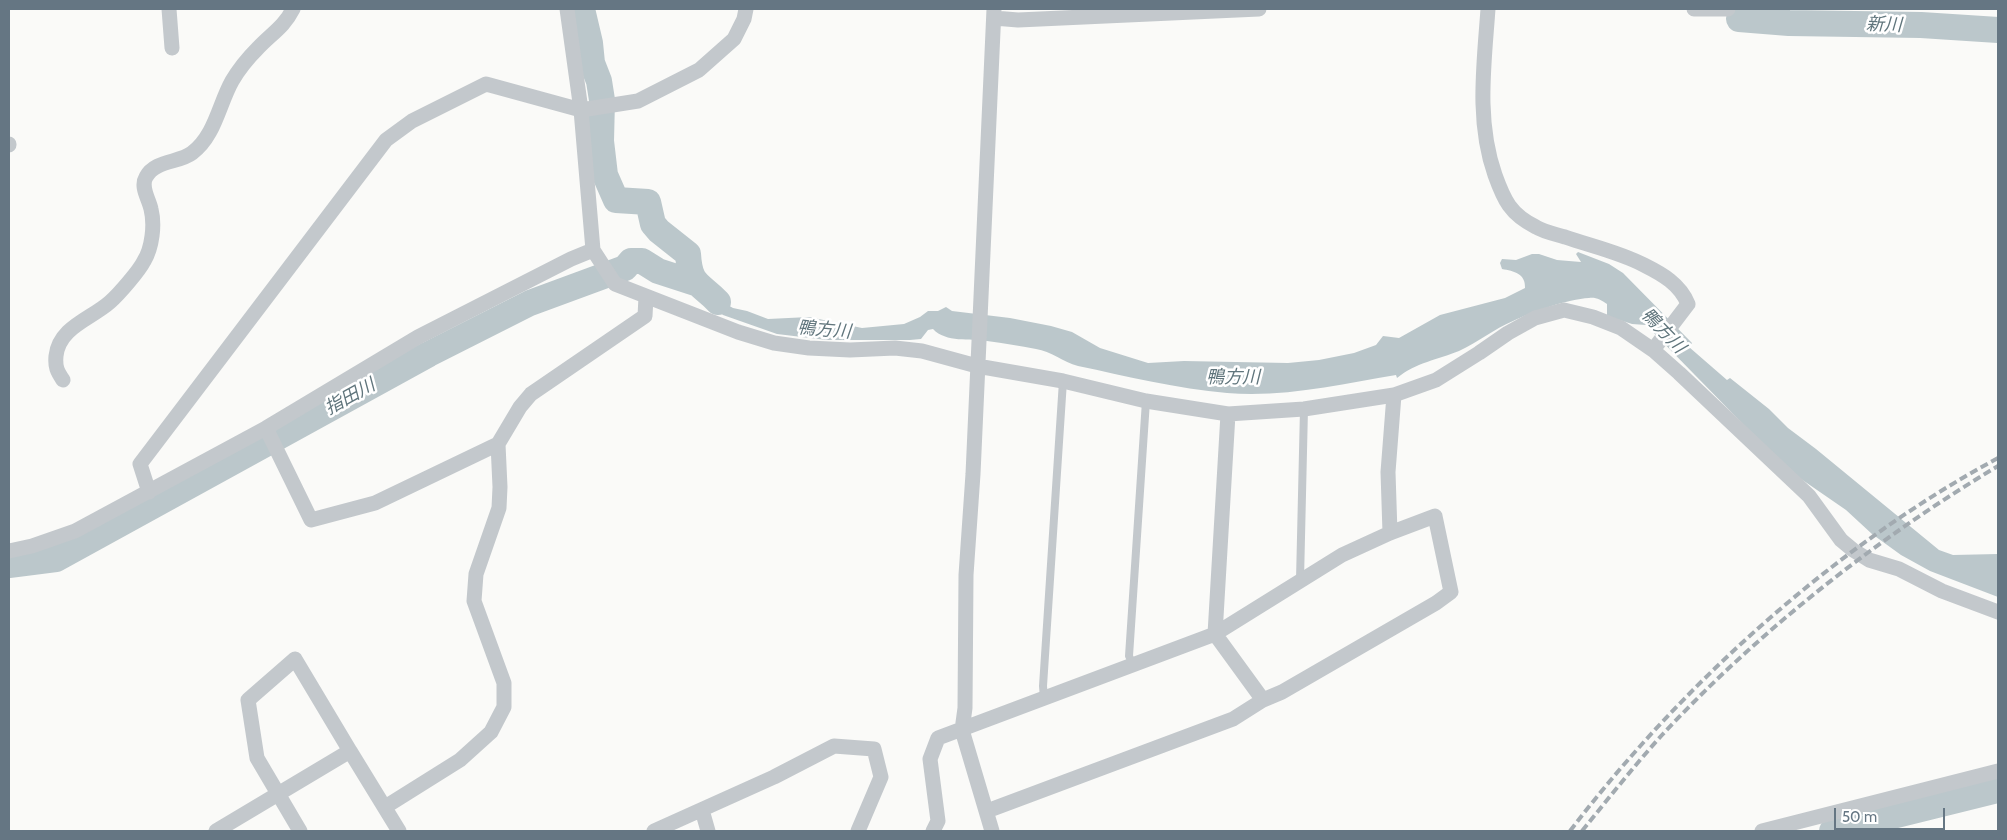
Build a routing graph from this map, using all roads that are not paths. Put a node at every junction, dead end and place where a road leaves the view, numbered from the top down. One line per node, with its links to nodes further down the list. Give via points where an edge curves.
1 (168, 9): 10 (street)
2 (293, 9): 16 (street, via 287,22 258,48 232,80 206,139 191,154 164,163 146,174 144,182 152,219 151,242 144,261 111,301 72,327 60,340 55,369)
3 (567, 9): 11 (street)
4 (746, 9): 11 (street, via 734,39 699,70 638,101)
5 (1260, 9): 9 (street, via 1018,20)
6 (1488, 9): 14 (street, via 1482,96 1485,137 1504,200 1517,215 1536,228 1631,259 1664,275 1683,292 1688,304)
7 (1694, 9): 8 (street)
8 (1728, 9)
9 (994, 14): 15 (street)
10 (172, 48)
11 (587, 109): 12 (street); 24 (street, via 486,84 412,121 386,140 140,464)
12 (596, 254): 13 (street, via 615,284); 22 (street, via 571,259 418,337)
13 (646, 297): 15 (street, via 774,343 834,349 922,351); 23 (street, via 645,316 532,394 520,406)
14 (1653, 350): 18 (street, via 1621,328 1564,310 1535,318 1436,380); 28 (street, via 1809,496 1841,540 1853,550 1869,560 1899,569 1942,591)
15 (977, 366): 17 (street); 33 (street)
16 (63, 380)
17 (1063, 381): 19 (street); 31 (lane)
18 (1394, 395): 20 (street); 25 (street, via 1388,472)
19 (1146, 401): 21 (street); 30 (lane, via 1129,656)
20 (1304, 409): 21 (street); 27 (lane)
21 (1228, 414): 29 (street)
22 (266, 428): 23 (street, via 311,520 375,503); 24 (street)
23 (498, 444): 37 (street, via 500,508 476,574 474,601 504,683 504,707 491,732 460,760)
24 (149, 492): 26 (street, via 75,531)
25 (1390, 533): 27 (street, via 1342,555); 32 (street, via 1435,516 1451,592 1282,692)
26 (9, 551)
27 (1300, 580): 29 (street)
28 (1998, 612)
29 (1215, 634): 30 (street); 32 (street)
30 (1133, 665): 31 (street)
31 (1044, 698): 33 (street)
32 (1263, 700): 39 (street, via 1233,719)
33 (962, 730): 39 (street); 46 (street, via 938,738 930,759 938,821)
34 (350, 751): 36 (street); 36 (street, via 294,659 248,700 257,758); 37 (street)
35 (1998, 771): 48 (street)
36 (277, 795): 40 (street); 41 (street)
37 (385, 808): 42 (street)
38 (702, 810): 43 (street); 44 (street); 45 (street, via 834,746 874,749 881,777)
39 (987, 811): 47 (street)
40 (216, 831)
41 (300, 831)
42 (398, 831)
43 (654, 831)
44 (708, 831)
45 (858, 831)
46 (933, 831)
47 (992, 831)
48 (1762, 831)

